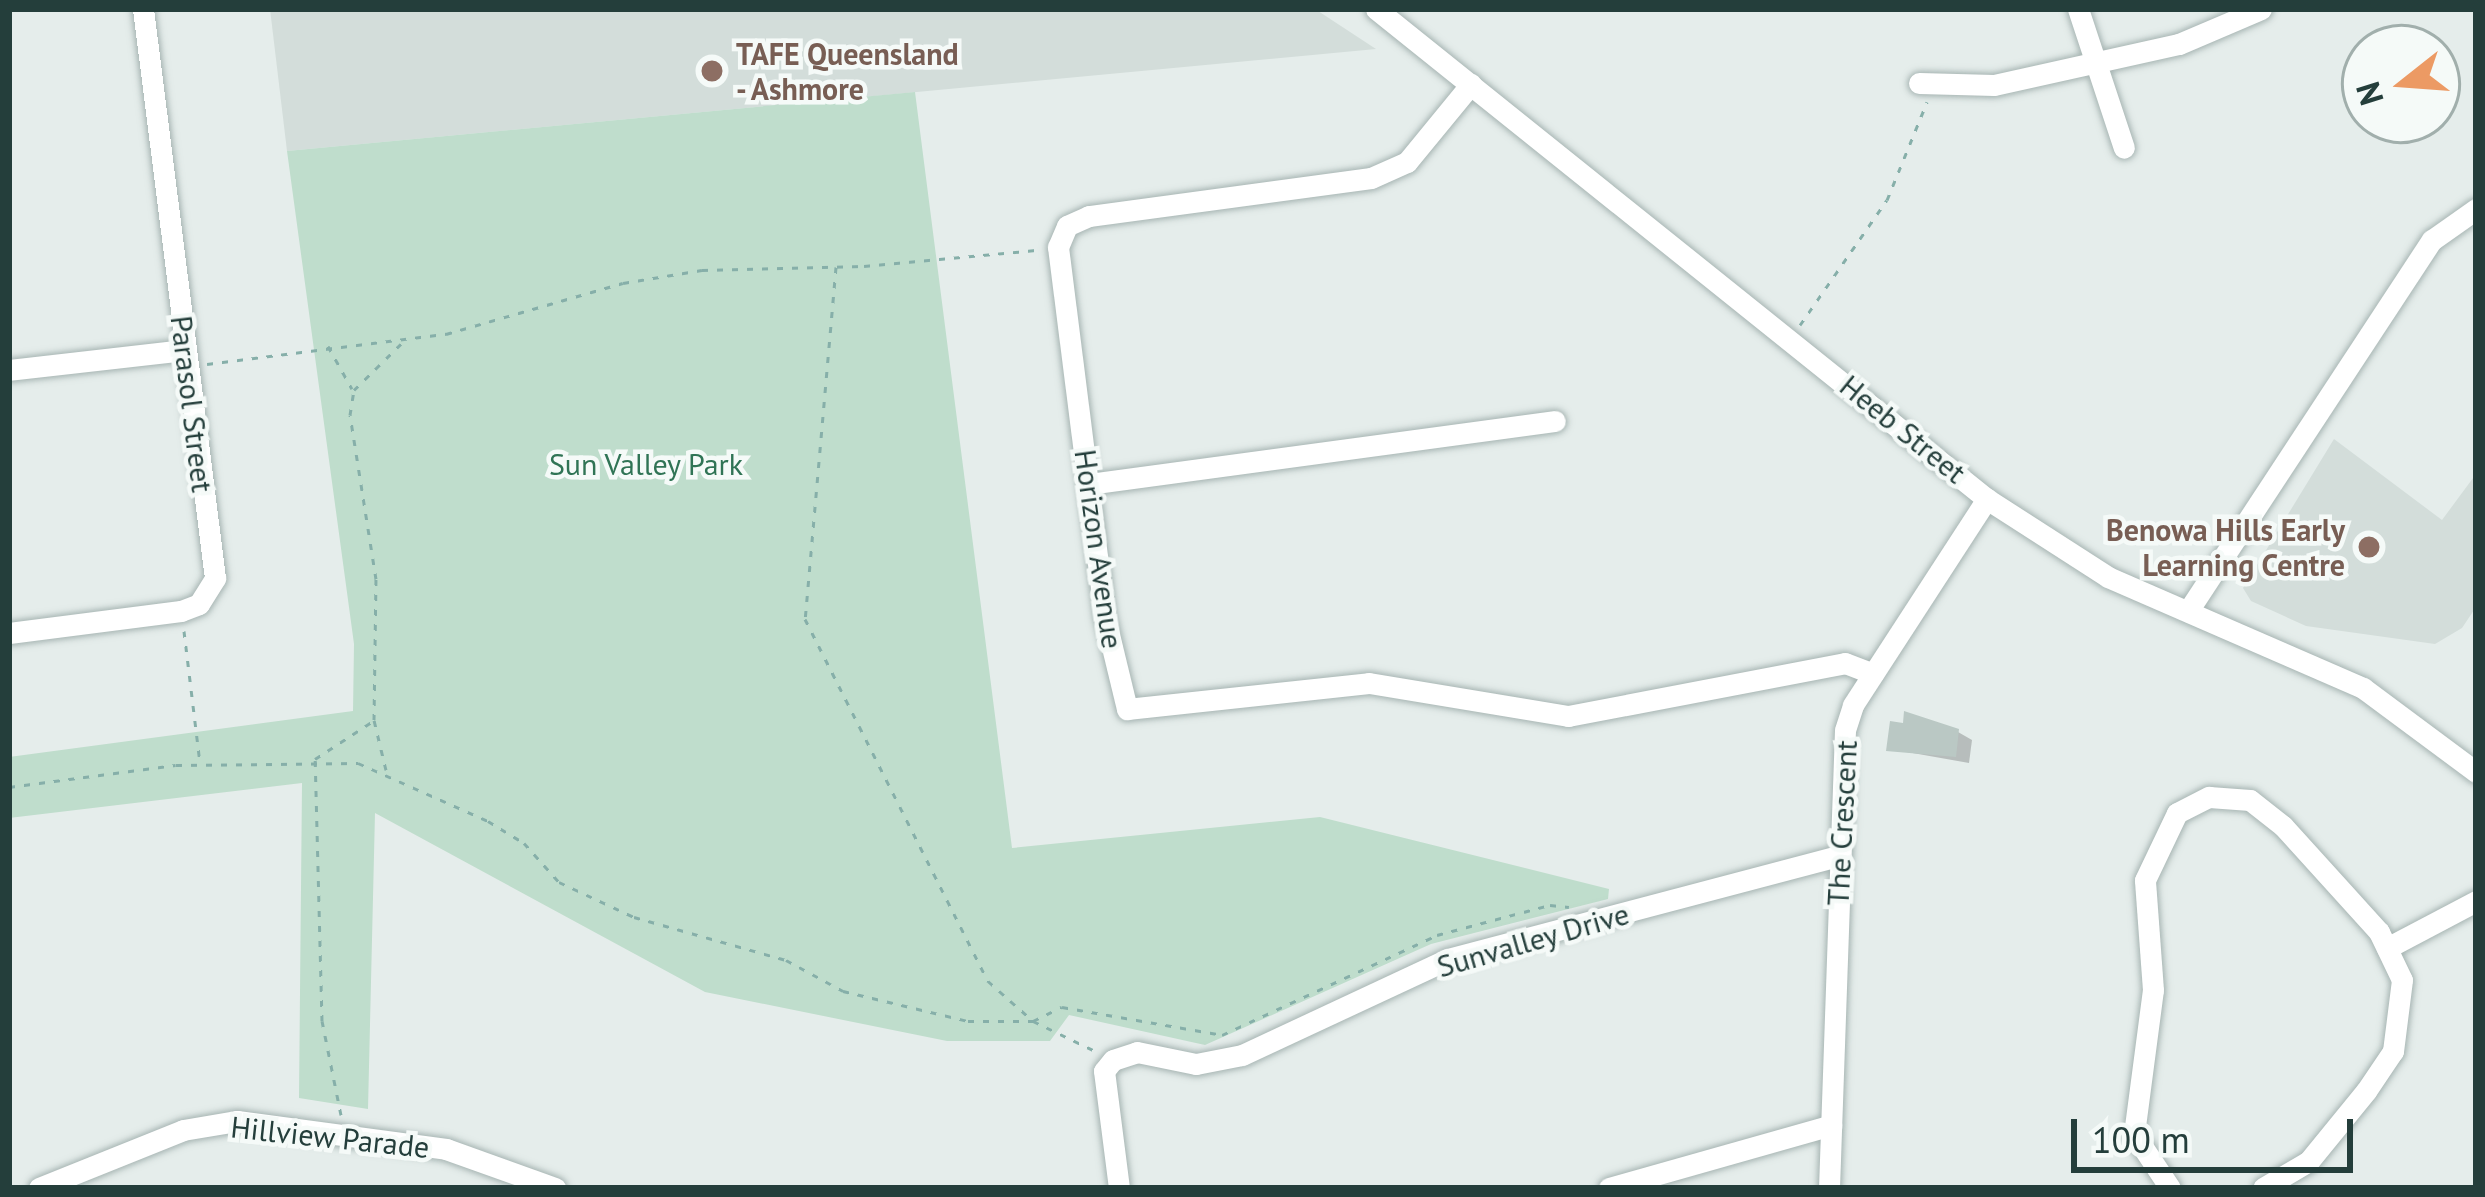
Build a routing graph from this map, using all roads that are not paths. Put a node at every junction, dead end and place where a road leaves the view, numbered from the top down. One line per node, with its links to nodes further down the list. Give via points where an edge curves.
1 (143, 9): 10 (street, Parasol Street)
2 (1376, 9): 7 (street, Heeb Street)
3 (2078, 9): 5 (street)
4 (2260, 9): 5 (street, via 2179,44)
5 (2097, 61): 6 (street, via 1956,90); 8 (street)
6 (1919, 83)
7 (1471, 84): 13 (street, Horizon Avenue, via 1408,162 1371,178 1089,216 1066,226 1058,248); 14 (street, Heeb Street)
8 (2123, 148)
9 (2476, 209): 15 (street, via 2432,240)
10 (186, 359): 11 (street); 16 (street, Parasol Street, via 215,578 199,604)
11 (9, 370)
12 (1555, 421): 13 (street)
13 (1089, 484): 17 (street, Horizon Avenue, via 1105,618 1127,710 1369,683 1568,716 1845,663)
14 (1987, 499): 15 (street, Heeb Street, via 2077,561); 17 (street, The Crescent)
15 (2188, 611): 18 (street, Heeb Street, via 2363,688)
16 (9, 633)
17 (1873, 674): 19 (street, The Crescent, via 1845,730)
18 (2476, 772)
19 (1839, 856): 22 (street, The Crescent); 25 (street, Sunvalley Drive, via 1448,959 1242,1054 1196,1064 1137,1052 1109,1065)
20 (2476, 901): 21 (street)
21 (2387, 949): 28 (street, via 2329,872 2250,800 2210,797 2177,813 2145,880 2153,990 2134,1134); 29 (street, via 2402,980 2393,1051 2309,1161)
22 (1831, 1125): 26 (street); 27 (street, The Crescent)
23 (39, 1188): 24 (street, Hillview Parade, via 183,1130 237,1121 446,1149)
24 (554, 1188)
25 (1119, 1188)
26 (1609, 1188)
27 (1828, 1188)
28 (2170, 1188)
29 (2263, 1188)

